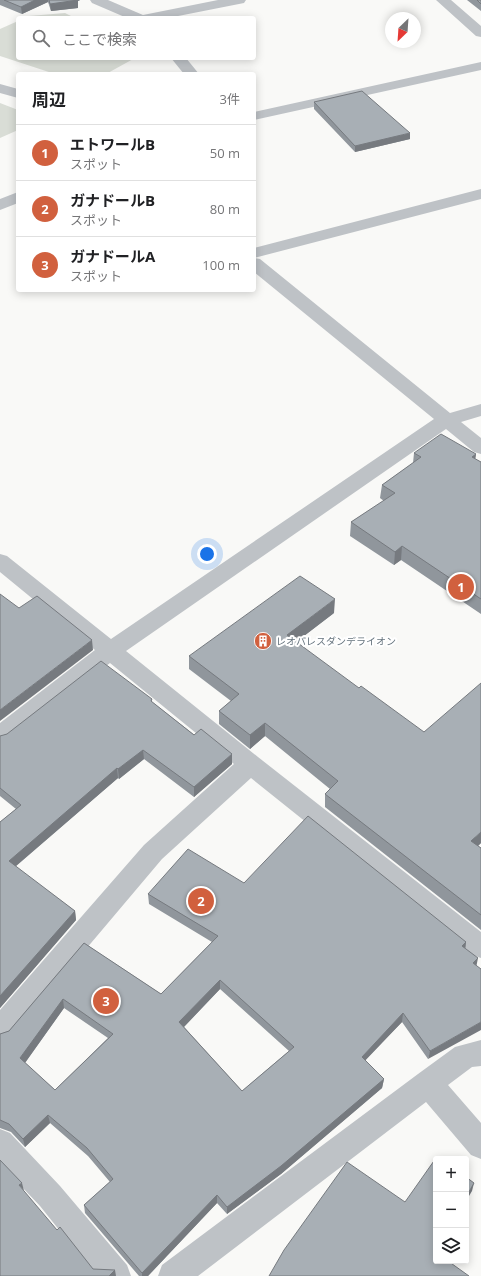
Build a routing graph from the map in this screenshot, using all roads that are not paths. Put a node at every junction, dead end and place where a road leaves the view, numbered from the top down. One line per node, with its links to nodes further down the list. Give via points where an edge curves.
1 (97, 0): 4 (street)
2 (239, 0): 5 (street)
3 (443, 0): 6 (street)
4 (134, 16)
5 (157, 16)
6 (481, 33)
7 (180, 60): 9 (street)
8 (481, 66): 12 (street)
9 (190, 72)
10 (0, 88): 11 (street)
11 (16, 93)
12 (256, 116)
13 (481, 194): 16 (street)
14 (16, 198): 15 (street)
15 (0, 206)
16 (256, 251)
17 (256, 265): 19 (street)
18 (481, 410): 19 (street)
19 (446, 420): 20 (street); 22 (street)
20 (481, 448)
21 (0, 561): 22 (street)
22 (110, 651): 23 (street); 24 (street)
23 (0, 736)
24 (250, 764): 25 (street); 26 (street, via 153,852)
25 (481, 947)
26 (0, 1030)
27 (481, 1053): 28 (street, via 465,1056)
28 (428, 1083): 30 (street); 32 (street)
29 (0, 1143): 31 (street, via 50,1196)
30 (481, 1145)
31 (116, 1276)
32 (174, 1276)

